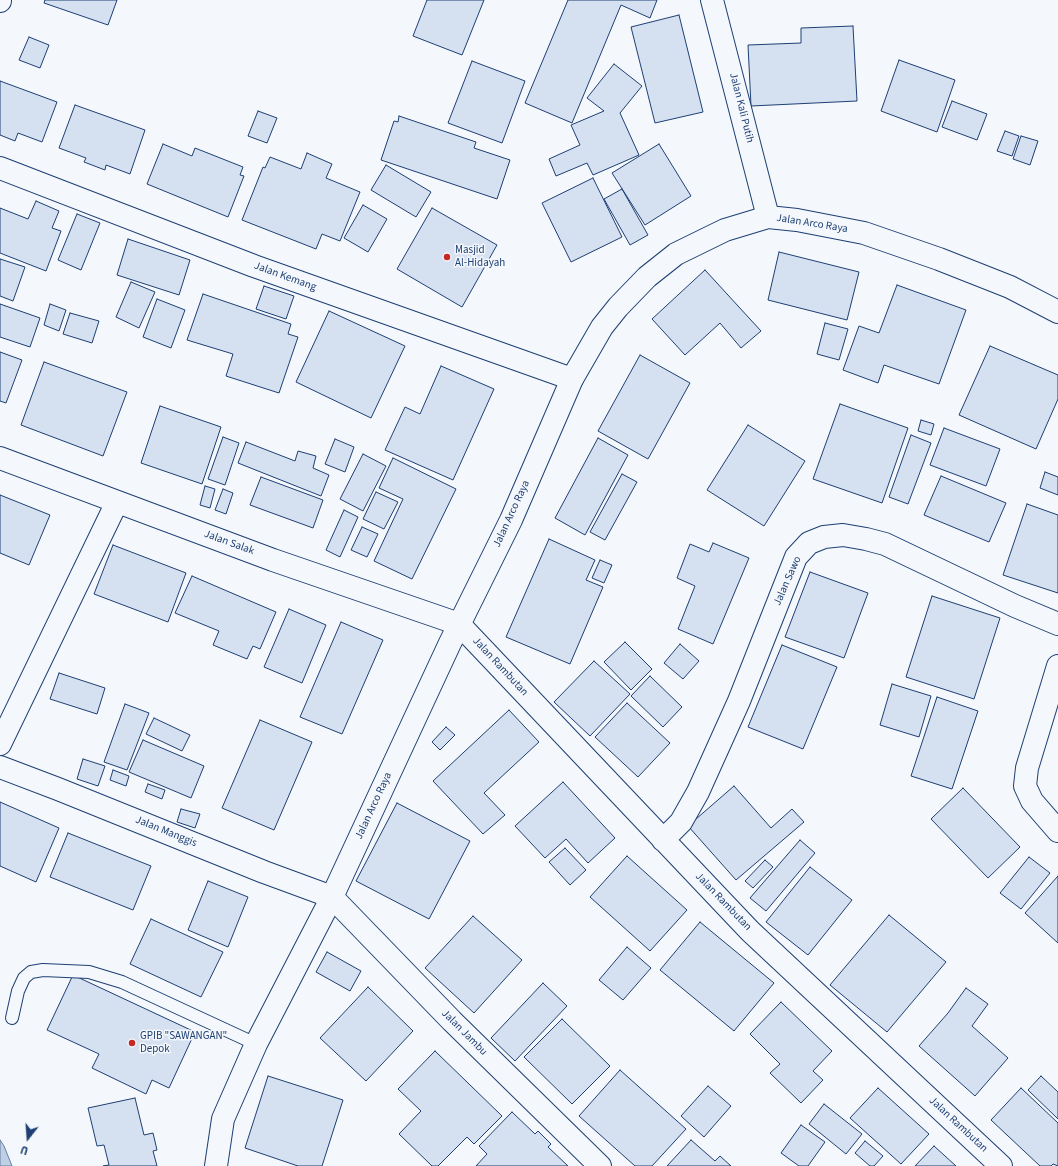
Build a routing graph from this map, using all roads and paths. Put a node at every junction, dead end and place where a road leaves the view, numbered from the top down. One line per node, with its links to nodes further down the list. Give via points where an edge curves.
1 (712, 0): 3 (street, Jalan Kali Putih)
2 (0, 168): 5 (street, Jalan Kemang, via 254,266)
3 (768, 217): 4 (street, Jalan Arco Raya, via 864,233 1010,287); 5 (street, Jalan Arco Raya, via 725,230 676,254 647,277 602,327)
4 (1058, 312)
5 (572, 379): 8 (street, Jalan Arco Raya, via 511,520)
6 (0, 458): 7 (street, Jalan Salak)
7 (117, 502): 8 (street, Jalan Salak, via 273,560); 11 (street)
8 (459, 624): 14 (street, Jalan Rambutan); 15 (street, Jalan Arco Raya)
9 (1058, 624): 14 (street, Jalan Sawo, via 885,544 843,535 824,537 809,543 796,556 739,701 698,792 681,822)
10 (1058, 666): 13 (street, via 1027,768 1025,786 1032,801)
11 (0, 744)
12 (0, 767): 15 (street, Jalan Manggis)
13 (1058, 831)
14 (663, 840): 20 (street, Jalan Rambutan, via 750,931)
15 (332, 897): 17 (street, Jalan Arco Raya); 19 (street, Jalan Jambu, via 452,1022)
16 (12, 1018): 17 (lane, via 18,991 24,978 31,972 89,972 122,982)
17 (256, 1044): 18 (street, Jalan Arco Raya, via 223,1119)
18 (216, 1166)
19 (600, 1166)
20 (1001, 1166)

